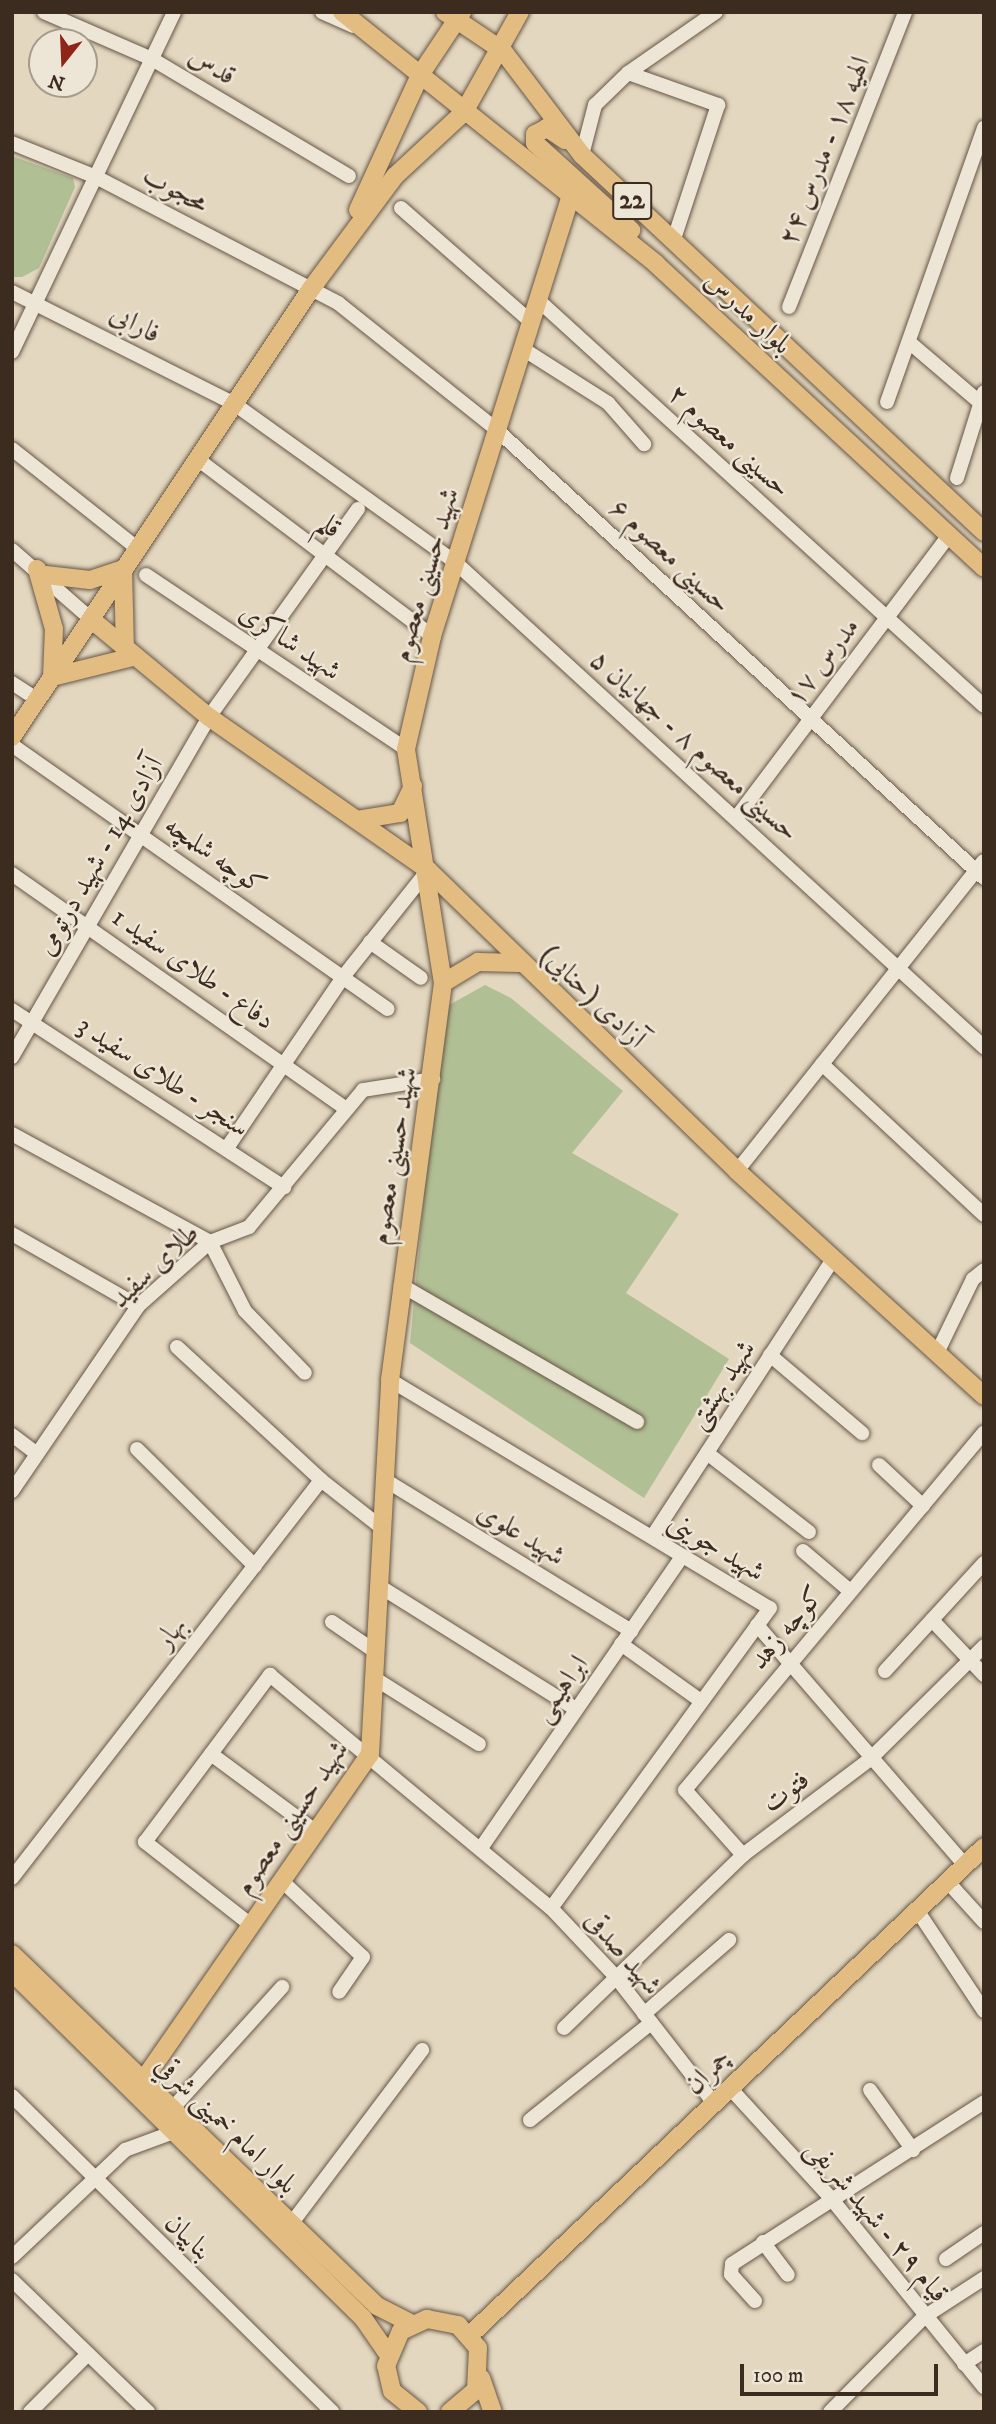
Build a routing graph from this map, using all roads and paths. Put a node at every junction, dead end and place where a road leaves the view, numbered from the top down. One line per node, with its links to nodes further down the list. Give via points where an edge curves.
1 (44, 12): 11 (street, قدس)
2 (174, 12): 11 (street)
3 (323, 12): 9 (street)
4 (342, 12): 9 (main road)
5 (520, 12): 10 (main road)
6 (716, 12): 12 (street)
7 (905, 12): 29 (street, الهیه ۱۸ - مدرس ۲۴)
8 (455, 14): 10 (main road, 22); 13 (main road, 22)
9 (365, 31): 13 (main road)
10 (503, 51): 14 (main road); 17 (main road, بلوار مدرس / 22)
11 (152, 59): 18 (street, قدس); 19 (street)
12 (628, 73): 17 (street, via 595,105); 22 (street, via 718,104)
13 (419, 75): 14 (main road, بلوار مدرس); 23 (main road)
14 (464, 112): 20 (main road, بلوار مدرس); 23 (main road, via 396,176)
15 (984, 128): 31 (street)
16 (12, 142): 19 (street, محجوب)
17 (578, 151): 22 (main road, بلوار مدرس / 22); 24 (main road, via 547,128 535,134 539,149 612,210)
18 (349, 176)
19 (96, 177): 25 (street, محجوب); 27 (street)
20 (572, 192): 24 (main road, بلوار مدرس); 28 (main road, شهید حسینی معصوم)
21 (401, 208): 30 (street)
22 (674, 239): 43 (main road, بلوار مدرس / 22)
23 (332, 260): 25 (main road)
24 (656, 264): 44 (main road, بلوار مدرس)
25 (311, 289): 36 (main road); 37 (street, محجوب, via 338,303)
26 (12, 292): 27 (street, فارابی)
27 (37, 300): 33 (street); 36 (street, فارابی)
28 (538, 300): 30 (main road, شهید حسینی معصوم); 53 (street, حسینی معصوم ۲)
29 (789, 307)
30 (531, 322): 32 (main road, شهید حسینی معصوم)
31 (909, 342): 34 (street); 35 (street)
32 (523, 349): 37 (main road, شهید حسینی معصوم); 38 (street, via 608,403)
33 (12, 352)
34 (982, 400): 41 (street)
35 (887, 402)
36 (233, 403): 40 (main road); 48 (street, فارابی)
37 (497, 430): 48 (main road, شهید حسینی معصوم); 63 (street, حسینی معصوم ۶)
38 (644, 444)
39 (12, 449): 45 (street)
40 (195, 458): 45 (main road); 47 (street, قلم)
41 (957, 478)
42 (358, 509): 47 (street, آزادی 14 - شهید درتومی)
43 (984, 532)
44 (949, 535): 49 (main road, بلوار مدرس); 53 (street, مدرس ۱۷)
45 (137, 548): 50 (main road)
46 (12, 550): 51 (street)
47 (327, 554): 55 (street, قلم); 56 (street, آزادی 14 - شهید درتومی)
48 (455, 562): 55 (main road, شهید حسینی معصوم); 68 (street, حسینی معصوم ۸ - جهانیان ۵)
49 (984, 568)
50 (123, 569): 51 (main road, via 90,580); 54 (main road); 57 (main road)
51 (42, 572): 54 (street); 58 (main road, via 54,629)
52 (146, 575): 56 (street, شهید شاکری)
53 (886, 618): 61 (street, حسینی معصوم ۲); 63 (street, مدرس ۱۷)
54 (92, 620): 57 (main road, آزادی (حنایی)); 58 (main road)
55 (432, 636): 66 (main road, شهید حسینی معصوم)
56 (256, 650): 62 (street, آزادی 14 - شهید درتومی); 66 (street, شهید شاکری)
57 (134, 657): 58 (main road); 62 (main road, آزادی (حنایی))
58 (52, 677): 60 (main road)
59 (12, 683): 60 (street)
60 (37, 699): 64 (main road)
61 (984, 706)
62 (209, 717): 69 (main road, آزادی (حنایی)); 70 (street, آزادی 14 - شهید درتومی)
63 (810, 719): 68 (street, مدرس ۱۷); 72 (street, حسینی معصوم ۶)
64 (12, 737)
65 (12, 746): 70 (street, کوچه شلمچه)
66 (406, 749): 67 (main road, شهید حسینی معصوم)
67 (413, 786): 69 (main road, via 400,813 387,820); 71 (main road, شهید حسینی معصوم)
68 (736, 818): 77 (street, حسینی معصوم ۸ - جهانیان ۵)
69 (356, 820): 71 (main road, آزادی (حنایی))
70 (143, 835): 74 (street, آزادی 14 - شهید درتومی); 78 (street, کوچه شلمچه)
71 (428, 870): 75 (street); 76 (main road, آزادی (حنایی)); 80 (main road, شهید حسینی معصوم)
72 (981, 870): 77 (street)
73 (12, 874): 74 (street, دفاع - طلای سفید 1)
74 (89, 926): 83 (street, آزادی 14 - شهید درتومی); 86 (street, دفاع - طلای سفید 1)
75 (370, 942): 78 (street); 79 (street)
76 (520, 963): 80 (main road, via 478,962); 92 (main road, آزادی (حنایی))
77 (900, 967): 84 (street, حسینی معصوم ۸ - جهانیان ۵); 87 (street)
78 (343, 977): 81 (street, کوچه شلمچه); 86 (street)
79 (421, 978)
80 (443, 983): 88 (main road, شهید حسینی معصوم)
81 (388, 1009)
82 (12, 1010): 83 (street, سنجر - طلای سفید 3)
83 (33, 1021): 85 (street, آزادی 14 - شهید درتومی); 91 (street, سنجر - طلای سفید 3)
84 (984, 1047)
85 (12, 1057)
86 (285, 1062): 89 (street, دفاع - طلای سفید 1); 91 (street)
87 (822, 1064): 92 (street); 94 (street)
88 (433, 1079): 89 (street, طلای سفید, via 363,1090); 99 (main road, شهید حسینی معصوم)
89 (344, 1107): 93 (street, طلای سفید)
90 (12, 1134): 96 (street)
91 (227, 1148): 93 (street, سنجر - طلای سفید 3)
92 (737, 1171): 97 (main road, آزادی (حنایی))
93 (284, 1187): 96 (street, طلای سفید, via 249,1227)
94 (984, 1215)
95 (12, 1234): 100 (street)
96 (210, 1242): 100 (street, طلای سفید); 104 (street, via 245,1311)
97 (833, 1259): 102 (main road, آزادی (حنایی)); 103 (street, شهید بهشتی)
98 (984, 1270): 102 (street, via 973,1279)
99 (401, 1285): 105 (main road, شهید حسینی معصوم); 107 (street)
100 (138, 1306): 112 (street, طلای سفید)
101 (177, 1348): 115 (street)
102 (937, 1353): 106 (main road, آزادی (حنایی))
103 (770, 1355): 109 (street); 113 (street, شهید بهشتی)
104 (305, 1373)
105 (390, 1380): 116 (main road, شهید حسینی معصوم); 121 (street, شهید جوینی)
106 (984, 1396)
107 (637, 1422)
108 (984, 1432): 118 (street, کوچه زهد)
109 (862, 1433)
110 (12, 1435): 112 (street)
111 (137, 1449): 125 (street)
112 (36, 1453): 117 (street, طلای سفید)
113 (707, 1453): 120 (street); 121 (street, شهید بهشتی)
114 (879, 1465): 118 (street)
115 (321, 1480): 119 (street); 125 (street, بهار)
116 (384, 1480): 119 (main road, شهید حسینی معصوم); 131 (street, شهید علوی)
117 (12, 1491)
118 (923, 1506): 127 (street, کوچه زهد)
119 (382, 1528): 126 (main road, شهید حسینی معصوم)
120 (809, 1532)
121 (652, 1537): 123 (street, شهید جوینی)
122 (803, 1551): 127 (street)
123 (682, 1557): 130 (street, شهید جوینی, via 770,1608); 131 (street, ابراهیمی)
124 (984, 1563): 128 (street)
125 (255, 1566): 151 (street, بهار)
126 (379, 1586): 134 (main road, شهید حسینی معصوم); 141 (street)
127 (850, 1591): 136 (street, کوچه زهد)
128 (932, 1620): 135 (street); 137 (street)
129 (332, 1622): 134 (street)
130 (757, 1625): 136 (street); 140 (street, شهید جوینی)
131 (631, 1630): 132 (street, ابراهیمی)
132 (621, 1644): 140 (street); 141 (street, ابراهیمی)
133 (984, 1646): 135 (street, فتوت)
134 (376, 1652): 139 (main road, شهید حسینی معصوم)
135 (970, 1660): 138 (street); 145 (street, فتوت)
136 (791, 1662): 145 (street); 149 (street, کوچه زهد, via 685,1790)
137 (885, 1671)
138 (984, 1675)
139 (374, 1678): 142 (street); 144 (main road, شهید حسینی معصوم)
140 (701, 1701): 154 (street, شهید جوینی)
141 (576, 1709): 148 (street, ابراهیمی)
142 (479, 1744)
143 (211, 1754): 144 (street, شهید صدقی, via 270,1675); 146 (street); 157 (street, via 145,1842)
144 (370, 1754): 146 (main road, شهید حسینی معصوم); 148 (street, شهید صدقی)
145 (869, 1760): 149 (street, فتوت); 150 (street)
146 (315, 1831): 152 (main road, شهید حسینی معصوم)
147 (984, 1847): 150 (main road, چمران)
148 (481, 1848): 154 (street, شهید صدقی)
149 (743, 1855): 161 (street, فتوت)
150 (964, 1864): 153 (main road, چمران)
151 (12, 1878)
152 (282, 1881): 157 (main road, شهید حسینی معصوم); 163 (street, via 363,1957)
153 (947, 1881): 155 (main road, چمران); 156 (street)
154 (551, 1908): 161 (street, شهید صدقی)
155 (917, 1910): 164 (street); 169 (main road, چمران)
156 (984, 1922)
157 (251, 1925): 168 (main road, شهید حسینی معصوم)
158 (729, 1940): 165 (street)
159 (12, 1954): 168 (main road, بلوار امام خمینی شرقي)
160 (12, 1972): 176 (main road, بلوار امام خمینی شرقي)
161 (615, 1976): 165 (street, شهید صدقی); 166 (street, فتوت)
162 (282, 1987): 174 (street)
163 (339, 1992)
164 (984, 2011)
165 (648, 2018): 173 (street, شهید صدقی); 175 (street)
166 (564, 2028)
167 (422, 2050): 180 (street)
168 (142, 2082): 174 (main road, بلوار امام خمینی شرقي)
169 (730, 2088): 173 (main road, چمران); 179 (street, قیام ۲۹ - شهید شریفی)
170 (870, 2090): 177 (street)
171 (12, 2096): 178 (street, بناییان)
172 (984, 2102): 177 (street)
173 (714, 2103): 191 (main road, چمران)
174 (172, 2110): 180 (main road, بلوار امام خمینی شرقي)
175 (530, 2120)
176 (174, 2132): 178 (street, via 125,2150); 194 (main road, بلوار امام خمینی شرقي, via 363,2318)
177 (913, 2150): 179 (street)
178 (94, 2180): 183 (street); 201 (street, بناییان)
179 (830, 2197): 182 (street); 189 (street, قیام ۲۹ - شهید شریفی)
180 (291, 2224): 190 (main road, بلوار امام خمینی شرقي, via 377,2306)
181 (984, 2233): 184 (street)
182 (763, 2242): 185 (street); 188 (street, via 731,2270)
183 (12, 2257)
184 (946, 2259)
185 (788, 2275)
186 (984, 2278): 189 (street)
187 (12, 2280): 193 (street)
188 (755, 2301)
189 (924, 2318): 195 (street, قیام ۲۹ - شهید شریفی); 205 (street)
190 (412, 2324): 191 (main road, via 443,2320); 194 (main road)
191 (470, 2335): 196 (main road)
192 (984, 2351): 195 (street)
193 (89, 2354): 199 (street); 200 (street)
194 (388, 2354): 198 (main road, via 387,2379)
195 (964, 2364): 197 (street, قیام ۲۹ - شهید شریفی)
196 (481, 2378): 203 (main road, via 469,2400); 204 (main road)
197 (984, 2388)
198 (394, 2406): 202 (main road)
199 (30, 2412)
200 (149, 2412)
201 (332, 2412)
202 (418, 2412)
203 (450, 2412)
204 (493, 2412)
205 (830, 2412)

